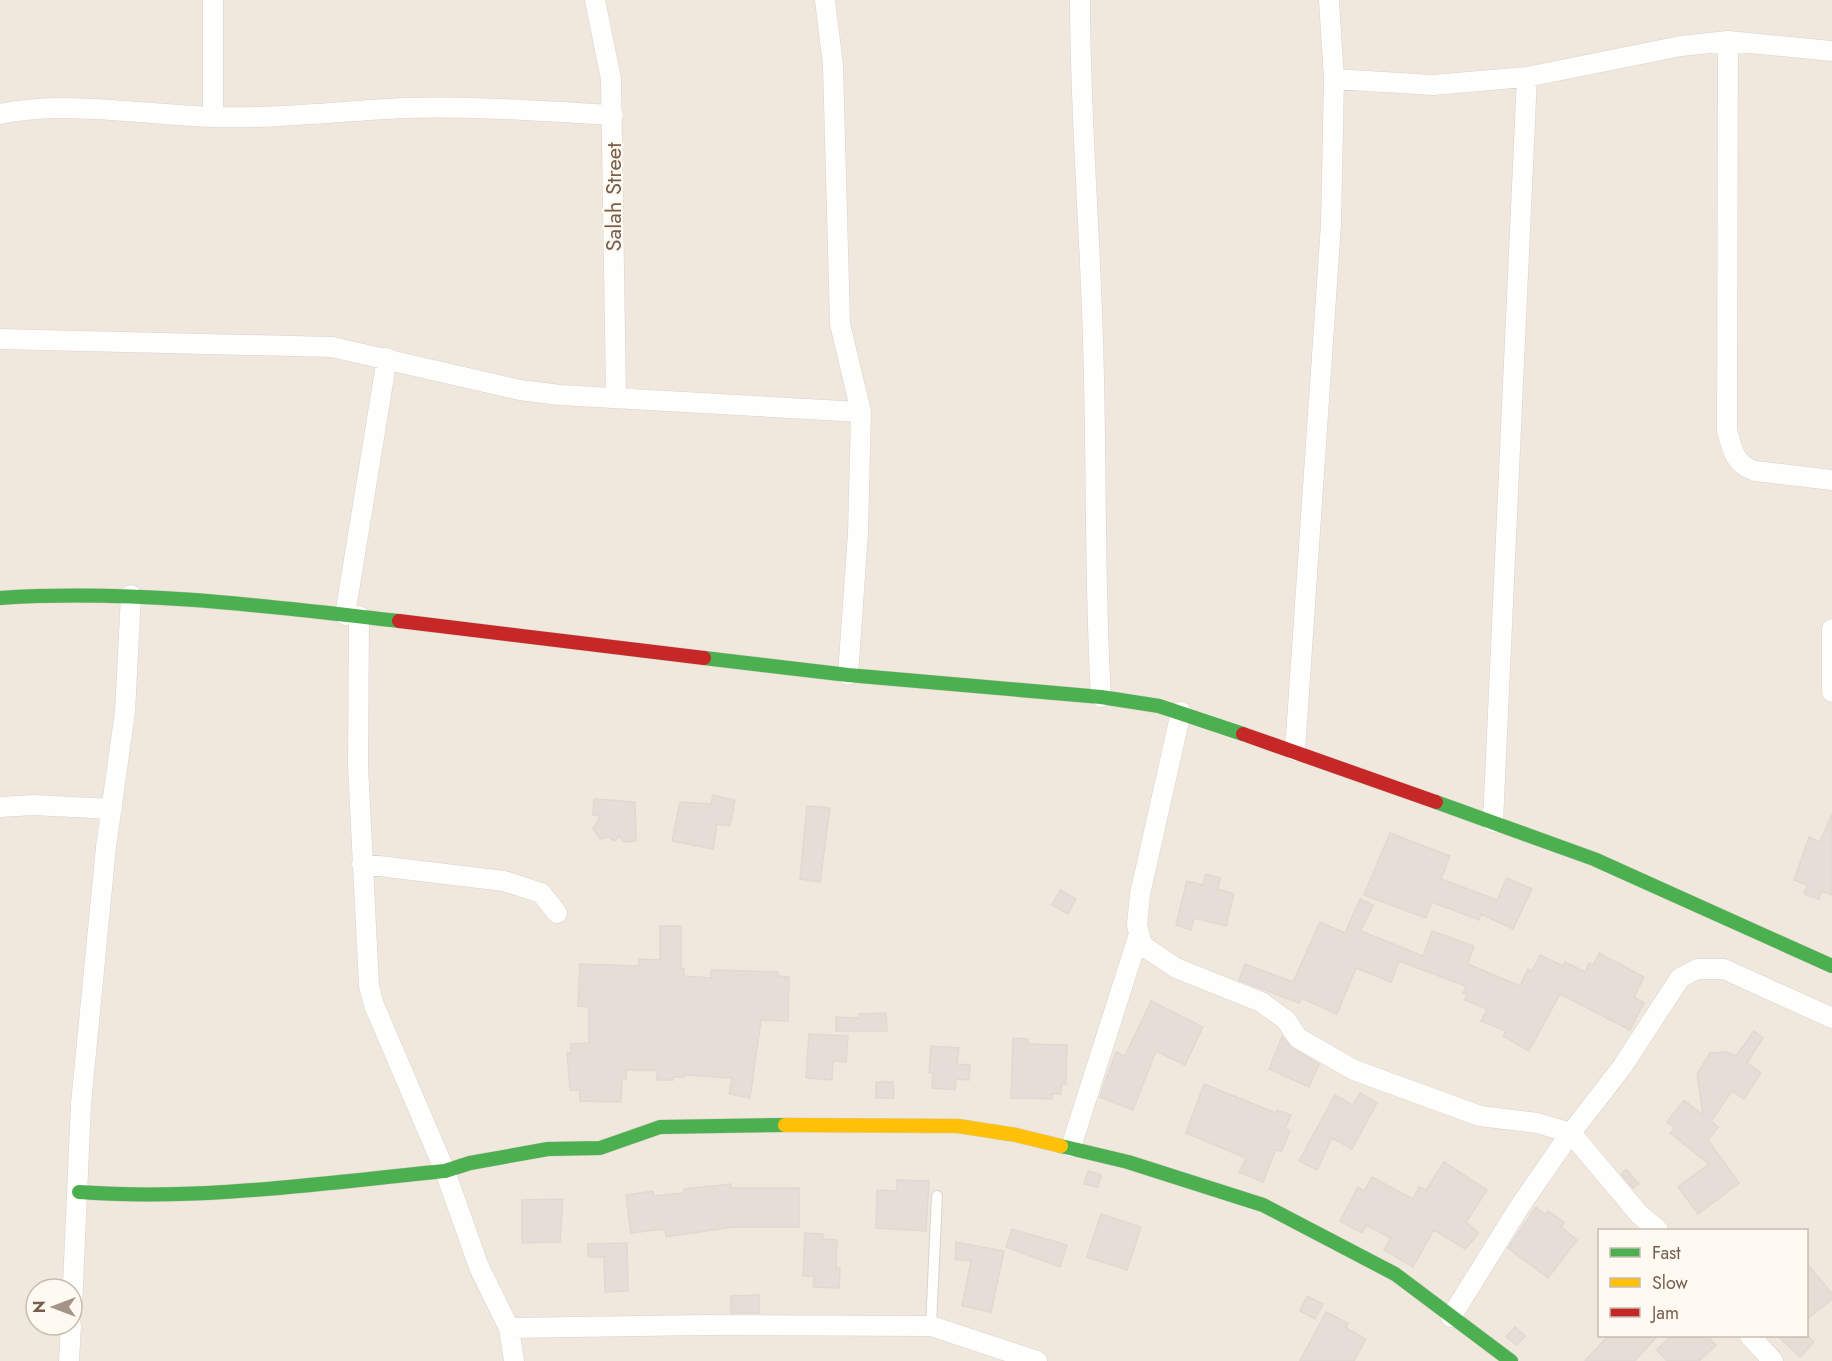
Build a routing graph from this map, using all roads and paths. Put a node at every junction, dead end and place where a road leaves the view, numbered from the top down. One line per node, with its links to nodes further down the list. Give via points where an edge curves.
1 (213, 0): 12 (street)
2 (595, 0): 11 (street, Salah Street, via 611,79)
3 (825, 0): 16 (street, via 833,65 839,312)
4 (1080, 0): 24 (street)
5 (1329, 0): 9 (street)
6 (1728, 41): 7 (street); 8 (street, via 1681,46); 17 (street, via 1727,430 1733,454 1743,467 1763,473)
7 (1832, 51)
8 (1527, 77): 9 (street, via 1433,85); 29 (street)
9 (1334, 79): 26 (street, via 1331,224)
10 (0, 114): 12 (street, via 81,110)
11 (613, 115): 12 (street, via 428,108 293,117); 15 (street, Salah Street)
12 (213, 117)
13 (0, 339): 14 (street, via 332,347)
14 (387, 358): 15 (street, via 520,390); 20 (street)
15 (616, 396): 16 (street)
16 (861, 412): 22 (street)
17 (1832, 480)
18 (131, 595): 19 (street); 20 (street); 28 (street, via 125,712)
19 (0, 598)
20 (352, 615): 22 (street); 30 (street)
21 (1832, 630): 23 (street)
22 (848, 675): 24 (street)
23 (1832, 692)
24 (1101, 697): 25 (street)
25 (1181, 712): 26 (street); 32 (street, via 1142,884)
26 (1295, 751): 29 (street)
27 (0, 807): 28 (street)
28 (112, 810): 38 (street, via 81,1104)
29 (1493, 822): 33 (street, via 1594,859)
30 (362, 864): 31 (street, via 504,881 541,893); 37 (street, via 367,960 374,1005)
31 (557, 914)
32 (1138, 937): 35 (street, via 1149,952 1176,968 1261,1002 1286,1020 1298,1038 1354,1070 1480,1116 1537,1123); 36 (street)
33 (1832, 966)
34 (1832, 1018): 35 (street, via 1724,969 1688,973 1669,993 1622,1067)
35 (1571, 1133): 40 (street, via 1639,1214); 42 (street)
36 (1071, 1147): 37 (street, via 958,1126 660,1127 587,1150 548,1149); 42 (street, via 1263,1205 1395,1274)
37 (445, 1171): 38 (street, via 181,1196); 44 (street, via 479,1267)
38 (79, 1192): 41 (street)
39 (937, 1196): 43 (lane)
40 (1657, 1229)
41 (74, 1277)
42 (1451, 1317): 50 (street)
43 (931, 1326): 44 (street); 49 (street)
44 (509, 1328): 48 (street)
45 (70, 1337): 47 (street)
46 (1752, 1337): 51 (street)
47 (69, 1361)
48 (514, 1361)
49 (1037, 1361)
50 (1511, 1361)
51 (1773, 1361)

